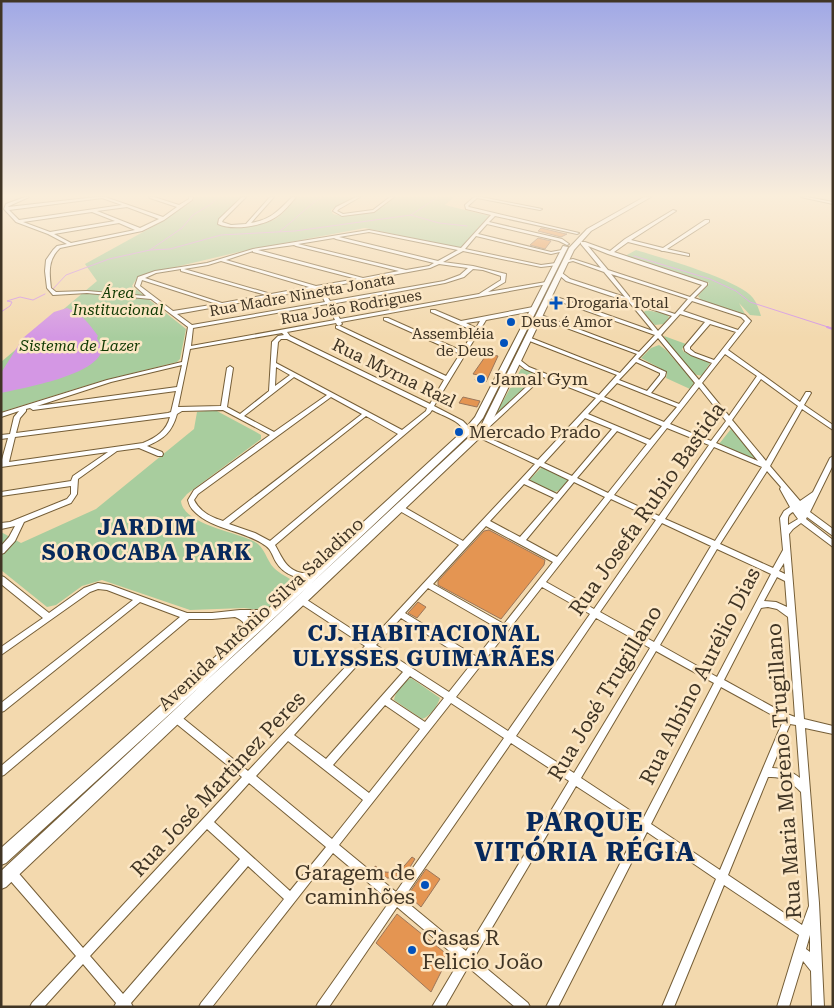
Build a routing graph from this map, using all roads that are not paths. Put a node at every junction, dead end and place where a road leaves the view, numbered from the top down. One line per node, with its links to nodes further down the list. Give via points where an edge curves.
1 (72, 244): 68 (street, via 56,248 48,259 46,265 51,292 96,292)
2 (292, 244): 16 (street)
3 (292, 244): 18 (street)
4 (307, 244): 16 (street)
5 (367, 244): 30 (street)
6 (433, 244): 20 (street)
7 (468, 244): 20 (street)
8 (514, 244): 17 (street, via 551,253)
9 (564, 244): 17 (street)
10 (571, 244): 17 (main road)
11 (583, 244): 23 (street)
12 (591, 244): 21 (street)
13 (622, 244): 24 (street)
14 (641, 244): 22 (street)
15 (671, 244): 22 (street)
16 (304, 245): 36 (street)
17 (567, 247): 23 (street); 29 (main road, Avenida Antônio Silva Saladino); 32 (main road)
18 (264, 248): 19 (street); 25 (street)
19 (253, 250): 25 (street); 27 (street)
20 (462, 250): 30 (street); 34 (street)
21 (601, 250): 23 (street); 24 (street)
22 (662, 250): 26 (street)
23 (588, 252): 28 (street)
24 (610, 253): 70 (street, Rua José Martinez Peres, via 704,283)
25 (267, 255): 43 (street)
26 (687, 255)
27 (221, 260): 33 (street); 52 (street)
28 (595, 260): 31 (street); 38 (street)
29 (565, 262): 31 (street); 42 (main road, Avenida Antônio Silva Saladino)
30 (440, 263): 35 (street); 39 (street)
31 (582, 263): 38 (street)
32 (556, 264): 34 (street); 40 (main road)
33 (194, 266): 37 (street); 41 (street)
34 (541, 266): 40 (street)
35 (473, 267): 55 (street, via 504,275 505,279); 74 (street, Rua Madre Ninetta Jonata, via 452,281)
36 (390, 268): 39 (street); 44 (street)
37 (178, 269): 41 (street); 45 (street)
38 (604, 270): 46 (street); 51 (street)
39 (407, 272): 44 (street)
40 (551, 273): 53 (main road); 67 (main road, via 545,292)
41 (195, 274): 60 (street)
42 (560, 274): 48 (street); 50 (main road, Avenida Antônio Silva Saladino)
43 (345, 275): 47 (street); 49 (street, via 349,278)
44 (390, 275): 47 (street)
45 (140, 278): 54 (street); 59 (street, via 138,286)
46 (626, 278): 51 (street, via 617,278); 70 (street)
47 (364, 279): 49 (street)
48 (568, 280): 50 (street); 64 (street)
49 (347, 282): 56 (street)
50 (556, 282): 67 (main road, Avenida Antônio Silva Saladino)
51 (613, 282): 57 (street)
52 (303, 283): 56 (street); 61 (street, via 305,287)
53 (546, 283): 58 (street, Rua João Rodrigues); 63 (main road)
54 (158, 284): 59 (street); 71 (street)
55 (497, 284): 62 (street); 66 (street)
56 (318, 287): 61 (street); 74 (street)
57 (619, 288): 64 (street); 72 (street)
58 (518, 289): 62 (street, Rua João Rodrigues); 63 (street, Rua João Rodrigues, via 534,289)
59 (142, 290): 68 (street)
60 (257, 290): 65 (street); 69 (street, via 259,294)
61 (302, 290): 65 (street)
62 (504, 291): 66 (street, Rua João Rodrigues)
63 (541, 293): 78 (main road)
64 (607, 293): 72 (street)
65 (271, 295): 69 (street)
66 (476, 296): 76 (street, Rua João Rodrigues)
67 (549, 296): 85 (main road, Avenida Antônio Silva Saladino); 89 (street)
68 (152, 298): 80 (street)
69 (255, 298): 73 (street)
70 (692, 298): 82 (street, Rua José Martinez Peres); 95 (street, via 746,318 748,320)
71 (209, 299): 73 (street); 75 (street)
72 (628, 300): 77 (street); 79 (street)
73 (222, 303): 75 (street)
74 (329, 303): 90 (street); 93 (street, Rua Madre Ninetta Jonata)
75 (208, 306): 80 (street)
76 (433, 308): 83 (street, Rua João Rodrigues, via 423,307); 88 (street)
77 (651, 308): 79 (street, via 643,308); 82 (street)
78 (533, 309): 81 (street); 85 (main road)
79 (639, 312): 86 (street)
80 (173, 313): 93 (street)
81 (510, 313): 84 (street); 85 (street)
82 (678, 314): 87 (street); 92 (street, Rua José Martinez Peres)
83 (385, 316): 90 (street, Rua João Rodrigues); 105 (street)
84 (484, 318): 88 (street); 94 (street)
85 (539, 318): 99 (main road, Avenida Antônio Silva Saladino); 106 (street); 112 (main road, Avenida Antônio Silva Saladino)
86 (644, 319): 89 (street, via 640,323); 91 (street)
87 (709, 321): 95 (street); 107 (street, via 687,350)
88 (460, 323): 94 (street)
89 (629, 324): 97 (street)
90 (338, 325): 96 (street, Rua João Rodrigues); 117 (street)
91 (650, 325): 92 (street, via 658,328); 97 (street)
92 (667, 325): 97 (street, Rua José Martinez Peres)
93 (191, 327): 102 (street)
94 (476, 330): 105 (street)
95 (740, 332): 104 (street)
96 (287, 334): 98 (street, Rua João Rodrigues); 100 (street); 134 (street, Rua Myrna Razl)
97 (659, 335): 101 (street, Rua José Martinez Peres); 103 (street)
98 (267, 336): 100 (street); 102 (street, Rua João Rodrigues)
99 (529, 339): 110 (main road, Avenida Antônio Silva Saladino); 116 (street)
100 (275, 342): 109 (street)
101 (650, 344): 103 (street, via 662,344); 106 (street, Rua José Martinez Peres)
102 (188, 348): 108 (street)
103 (668, 348): 118 (street)
104 (725, 351): 107 (street); 115 (street)
105 (462, 353): 117 (street)
106 (638, 357): 116 (street, Rua José Martinez Peres); 124 (street, via 663,372)
107 (715, 362): 118 (street)
108 (184, 363): 120 (street); 121 (street)
109 (274, 364): 114 (street); 119 (street)
110 (520, 365): 112 (main road); 113 (street); 148 (main road, Avenida Antônio Silva Saladino)
111 (230, 368): 133 (street)
112 (503, 371): 148 (main road, Avenida Antônio Silva Saladino)
113 (543, 374): 127 (street); 148 (street)
114 (294, 375): 119 (street); 126 (street)
115 (760, 376): 132 (street); 144 (street, Rua Josefa Rubio Bastida)
116 (618, 378): 124 (street); 127 (street, Rua José Martinez Peres)
117 (447, 379): 134 (street)
118 (698, 384): 122 (street); 123 (street)
119 (275, 387): 141 (street)
120 (78, 390): 128 (street); 129 (street)
121 (178, 390): 128 (street); 136 (street)
122 (693, 391): 123 (street); 131 (street)
123 (704, 392): 144 (street)
124 (648, 393): 131 (street)
125 (808, 393): 132 (street, Rua José Trugillano)
126 (330, 395): 138 (street); 150 (street)
127 (601, 397): 140 (street, Rua José Martinez Peres); 145 (street)
128 (77, 402): 130 (street)
129 (38, 403): 130 (street); 135 (street)
130 (46, 406): 135 (street)
131 (680, 406): 145 (street)
132 (802, 406): 147 (street); 160 (street, Rua José Trugillano)
133 (224, 408): 136 (street); 141 (street)
134 (431, 408): 143 (street, Rua Myrna Razl); 149 (street)
135 (22, 409): 137 (street); 142 (street)
136 (176, 411): 151 (street); 155 (street, via 169,428)
137 (11, 412): 139 (street); 142 (street)
138 (365, 414): 149 (street); 184 (street)
139 (1, 415)
140 (584, 415): 146 (street); 163 (street, Rua José Martinez Peres)
141 (241, 416): 150 (street)
142 (17, 417): 151 (street)
143 (460, 422): 148 (street, Rua Myrna Razl); 148 (street, Rua Myrna Razl)
144 (729, 422): 154 (street, Rua Josefa Rubio Bastida); 158 (street)
145 (666, 424): 153 (street); 154 (street)
146 (616, 428): 153 (street); 167 (street)
147 (833, 428)
148 (477, 430): 163 (street); 177 (main road, Avenida Antônio Silva Saladino); 199 (main road, Avenida Antônio Silva Saladino)
149 (402, 433): 190 (street)
150 (274, 435): 184 (street, via 192,496 194,508)
151 (12, 436): 152 (street); 164 (street)
152 (1, 437)
153 (651, 443): 173 (street)
154 (714, 443): 165 (street); 180 (street, Rua Josefa Rubio Bastida)
155 (150, 447): 156 (street); 159 (street)
156 (116, 449): 157 (street); 162 (street)
157 (87, 452): 162 (street); 164 (street)
158 (754, 452): 160 (street, via 763,456); 165 (street)
159 (160, 454)
160 (774, 454): 165 (street, Rua José Trugillano)
161 (833, 458): 172 (street)
162 (99, 460): 170 (street, via 78,474)
163 (540, 463): 167 (street); 169 (street, Rua José Martinez Peres)
164 (3, 464)
165 (766, 466): 166 (street, Rua José Trugillano); 168 (street)
166 (760, 475): 168 (street); 192 (street, Rua José Trugillano)
167 (574, 478): 173 (street); 175 (street)
168 (776, 478): 174 (street)
169 (524, 480): 175 (street); 183 (street, Rua José Martinez Peres)
170 (74, 483): 171 (street); 181 (street, via 74,494 69,501)
171 (1, 494)
172 (815, 494): 176 (street); 178 (street)
173 (610, 495): 180 (street); 195 (street)
174 (789, 496): 176 (street); 176 (street); 179 (street, Rua Maria Moreno Trugillano)
175 (558, 497): 188 (street)
176 (800, 504): 178 (street); 179 (street, via 786,512); 182 (street)
177 (400, 508): 191 (street); 204 (main road, Avenida Antônio Silva Saladino)
178 (806, 513): 182 (street); 187 (street)
179 (784, 518): 186 (street, Rua Maria Moreno Trugillano)
180 (662, 519): 192 (street); 210 (street, Rua Josefa Rubio Bastida)
181 (22, 520): 185 (street); 194 (street)
182 (802, 520): 186 (street, via 791,524); 189 (street)
183 (485, 522): 188 (street); 191 (street, Rua José Martinez Peres)
184 (222, 525): 190 (street)
185 (1, 526)
186 (786, 532): 193 (street, Rua Maria Moreno Trugillano)
187 (833, 533)
188 (521, 541): 195 (street)
189 (833, 544)
190 (270, 545): 197 (street, via 282,564)
191 (464, 545): 203 (street, Rua José Martinez Peres)
192 (716, 545): 198 (street); 217 (street, Rua José Trugillano)
193 (786, 549): 196 (street, Rua Maria Moreno Trugillano); 198 (street, Rua Albino Aurélio Dias)
194 (1, 551)
195 (558, 561): 202 (street)
196 (788, 566): 198 (street); 201 (street, Rua Maria Moreno Trugillano)
197 (291, 571): 199 (street, via 304,576); 204 (street)
198 (775, 572): 201 (street); 206 (street, Rua Albino Aurélio Dias)
199 (314, 573): 204 (main road, Avenida Antônio Silva Saladino)
200 (1, 579): 213 (street)
201 (789, 579): 211 (street, Rua Maria Moreno Trugillano)
202 (540, 583): 210 (street); 214 (street)
203 (428, 584): 209 (street, Rua José Martinez Peres); 214 (street)
204 (298, 596): 207 (main road, Avenida Antônio Silva Saladino); 216 (street); 226 (main road, Avenida Antônio Silva Saladino)
205 (139, 599): 212 (street); 213 (street, via 107,586 98,586 87,590); 225 (street)
206 (758, 605): 211 (street, via 779,605); 222 (street, Rua Albino Aurélio Dias)
207 (271, 613): 208 (street); 215 (main road, Avenida Antônio Silva Saladino)
208 (233, 614): 212 (street); 215 (street, via 247,621 250,628)
209 (400, 614): 216 (street, Rua José Martinez Peres); 220 (street)
210 (596, 615): 217 (street); 232 (street, Rua Josefa Rubio Bastida)
211 (791, 615): 228 (street, Rua Maria Moreno Trugillano)
212 (187, 616): 234 (street)
213 (49, 618): 218 (street)
214 (504, 628): 220 (street)
215 (247, 636): 219 (main road, Avenida Antônio Silva Saladino)
216 (371, 645): 221 (street); 231 (street, Rua José Martinez Peres)
217 (655, 647): 222 (street); 237 (street, Rua José Trugillano)
218 (1, 652)
219 (223, 658): 226 (main road, via 179,704); 243 (main road)
220 (478, 662): 223 (street)
221 (409, 671): 223 (street); 224 (street)
222 (718, 682): 227 (street); 241 (street, Rua Albino Aurélio Dias)
223 (450, 697): 229 (street); 232 (street)
224 (384, 699): 229 (street); 233 (street)
225 (1, 708)
226 (176, 718): 236 (street); 245 (main road, Avenida Antônio Silva Saladino)
227 (788, 719): 228 (street); 235 (street)
228 (800, 722): 230 (street); 238 (street, Rua Maria Moreno Trugillano)
229 (426, 728): 239 (street)
230 (833, 730)
231 (287, 736): 233 (street); 236 (street, Rua José Martinez Peres)
232 (509, 736): 237 (street); 248 (street, Rua Josefa Rubio Bastida)
233 (326, 766): 239 (street)
234 (1, 772)
235 (766, 773): 238 (street, via 786,773); 246 (street)
236 (249, 776): 240 (street, Rua José Martinez Peres); 242 (street)
237 (575, 780): 241 (street); 253 (street, Rua José Trugillano)
238 (804, 789): 249 (street, Rua Maria Moreno Trugillano)
239 (369, 799): 242 (street)
240 (207, 822): 244 (street); 251 (street, Rua José Martinez Peres)
241 (644, 825): 246 (street); 261 (street, Rua Albino Aurélio Dias)
242 (332, 847): 247 (street); 248 (street)
243 (1, 858)
244 (247, 859): 247 (street); 255 (street)
245 (5, 876): 251 (street)
246 (722, 876): 250 (street); 262 (street)
247 (290, 899): 257 (street)
248 (395, 900): 253 (street); 258 (street, Rua Josefa Rubio Bastida)
249 (814, 903): 250 (street); 254 (street, Rua Maria Moreno Trugillano)
250 (805, 933): 252 (street)
251 (84, 955): 255 (street); 256 (street, Rua José Martinez Peres)
252 (798, 955): 254 (street, via 811,959); 263 (street)
253 (467, 959): 259 (street, Rua José Trugillano); 260 (street)
254 (817, 971): 264 (street, Rua Maria Moreno Trugillano)
255 (124, 1005)
256 (36, 1007)
257 (205, 1007)
258 (322, 1007)
259 (438, 1007)
260 (524, 1007)
261 (552, 1007)
262 (668, 1007)
263 (783, 1007)
264 (818, 1007)

